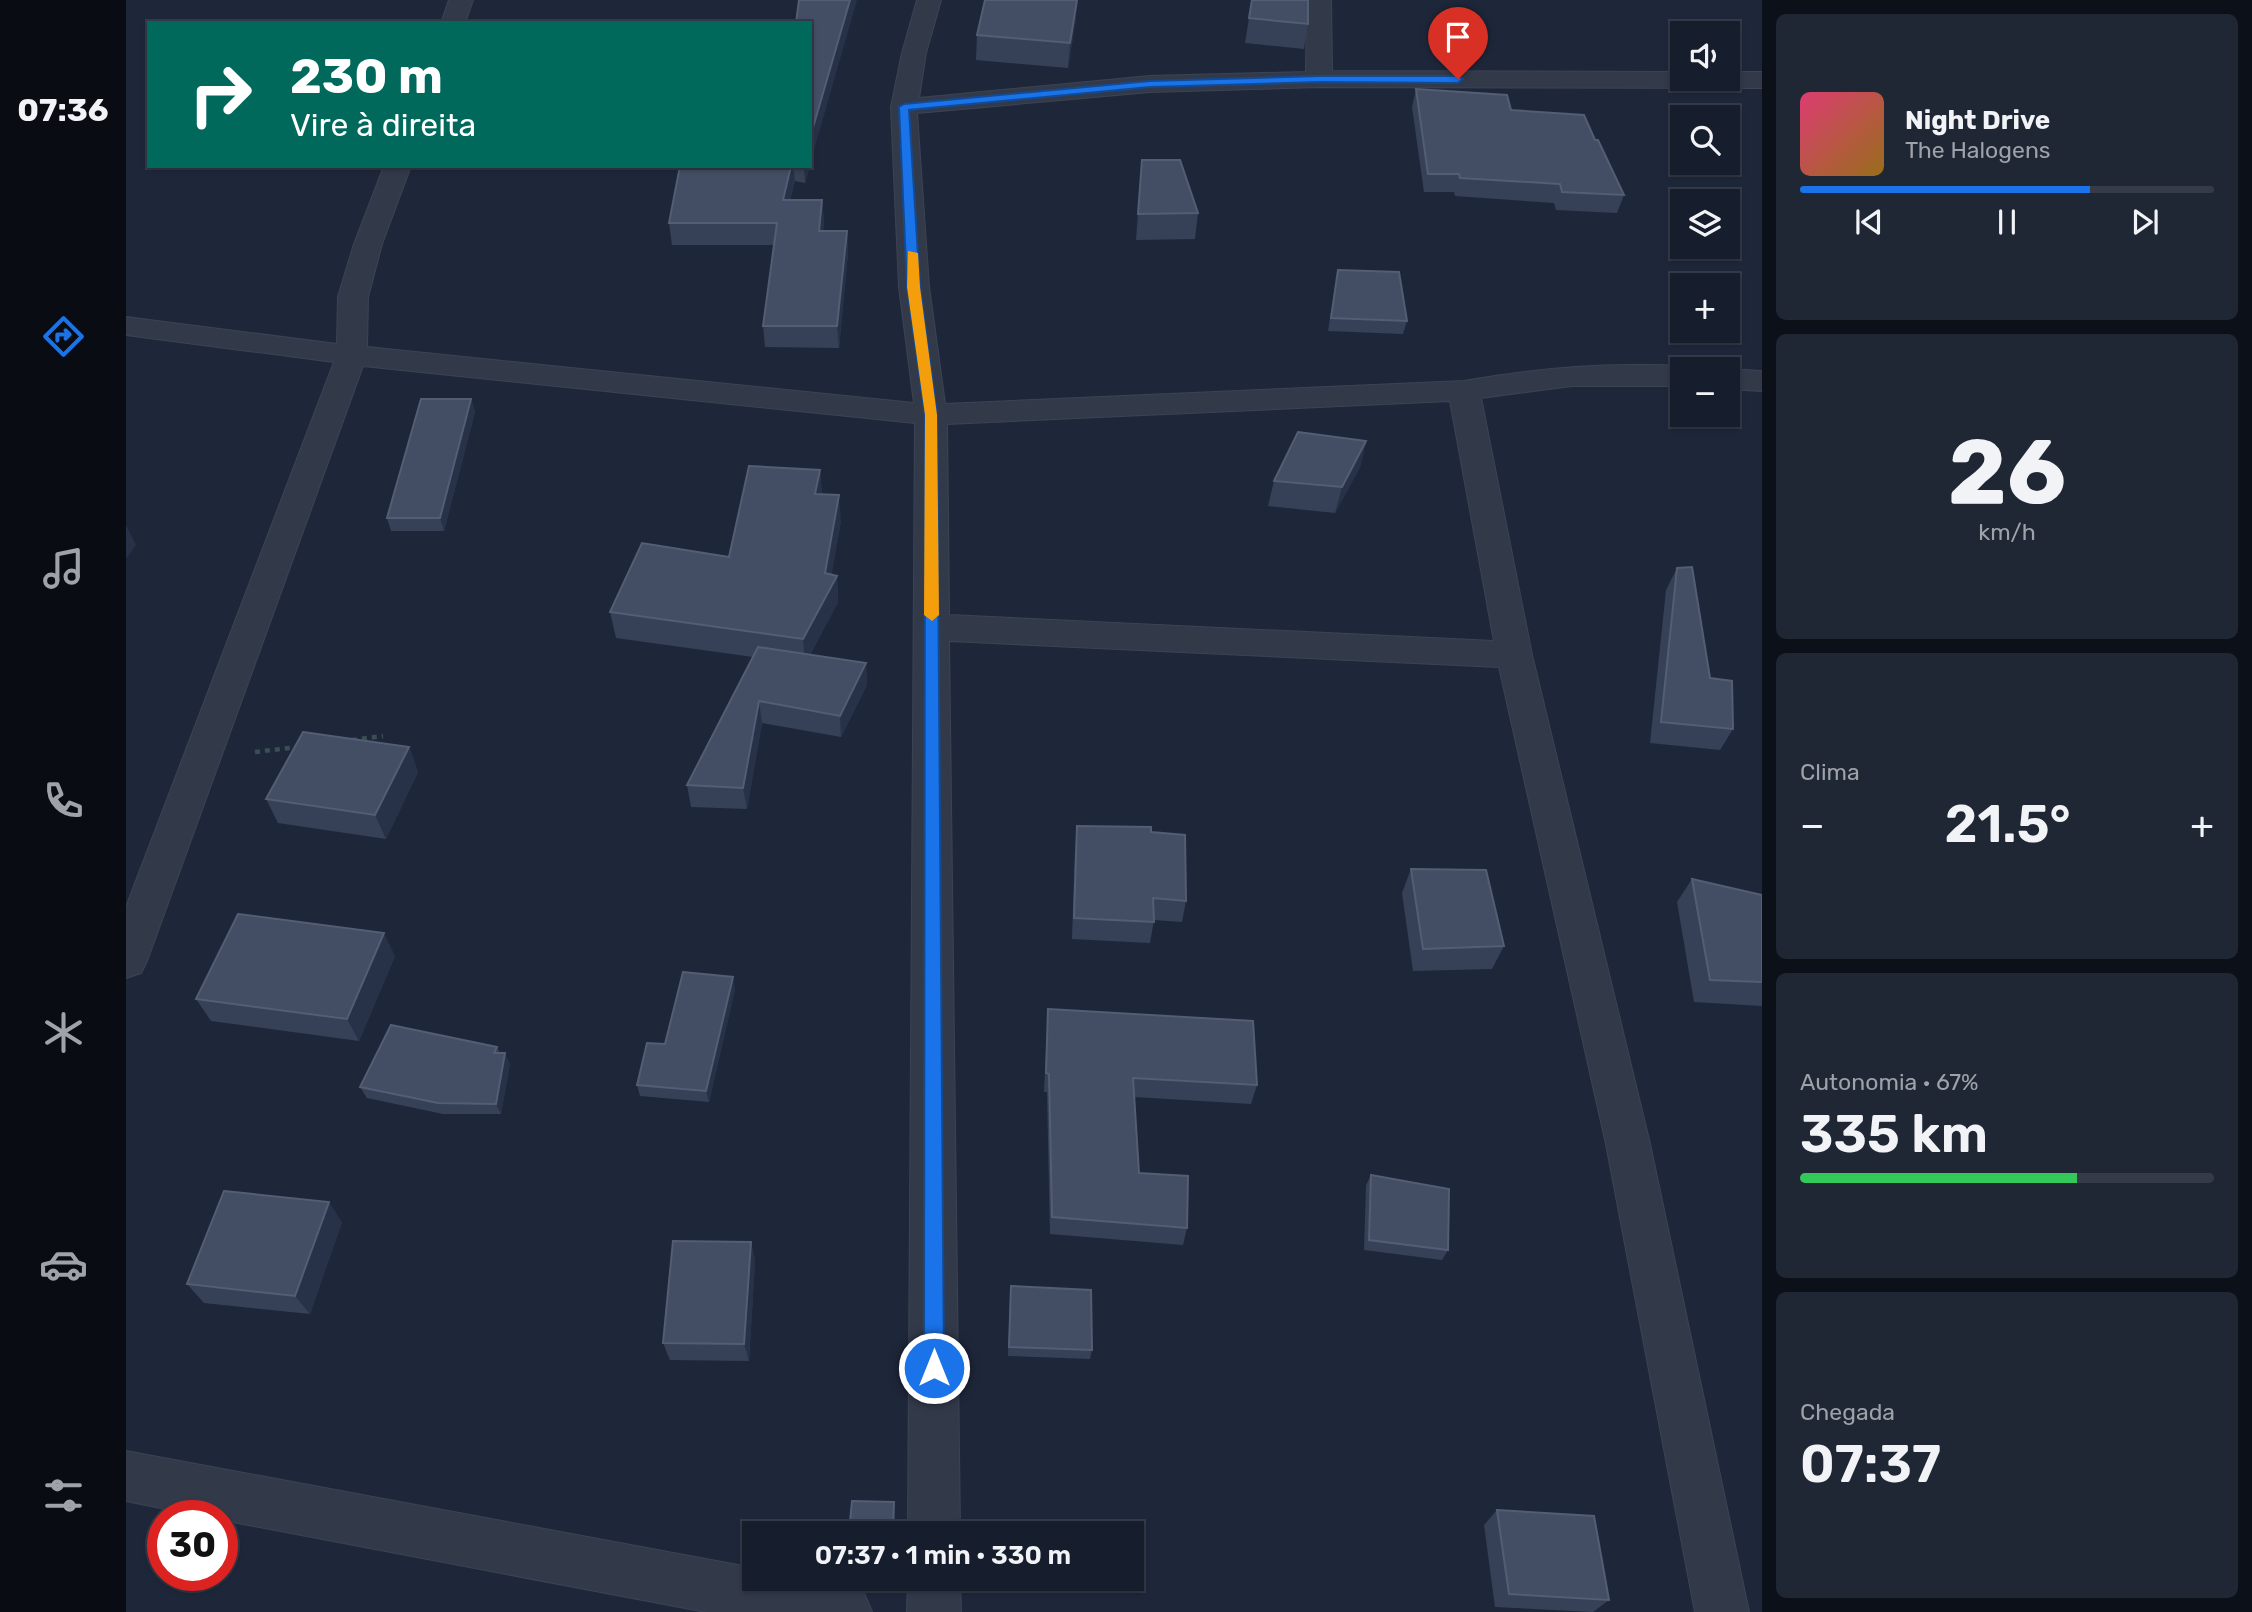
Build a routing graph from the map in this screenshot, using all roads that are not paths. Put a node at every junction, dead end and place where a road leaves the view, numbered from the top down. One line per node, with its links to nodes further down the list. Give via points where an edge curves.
1 (461, 0): 4 (street)
2 (929, 0): 7 (street)
3 (1319, 0): 5 (street)
4 (454, 21)
5 (1319, 79): 6 (street); 7 (street, via 1150,84)
6 (1762, 80)
7 (904, 107): 15 (street, via 914,287)
8 (397, 168): 10 (street, via 353,297)
9 (126, 326): 10 (street)
10 (352, 355): 15 (street); 18 (street, via 202,758)
11 (1670, 376): 14 (street, via 1592,373)
12 (1740, 380): 13 (street)
13 (1762, 381)
14 (1464, 391): 15 (street); 17 (street)
15 (931, 415): 16 (street)
16 (932, 627): 17 (street); 21 (street)
17 (1514, 655): 25 (street, via 1629,1143)
18 (142, 881): 19 (street)
19 (126, 961)
20 (126, 1476): 23 (street)
21 (934, 1521)
22 (934, 1591): 24 (street)
23 (845, 1612)
24 (934, 1612)
25 (1722, 1612)

